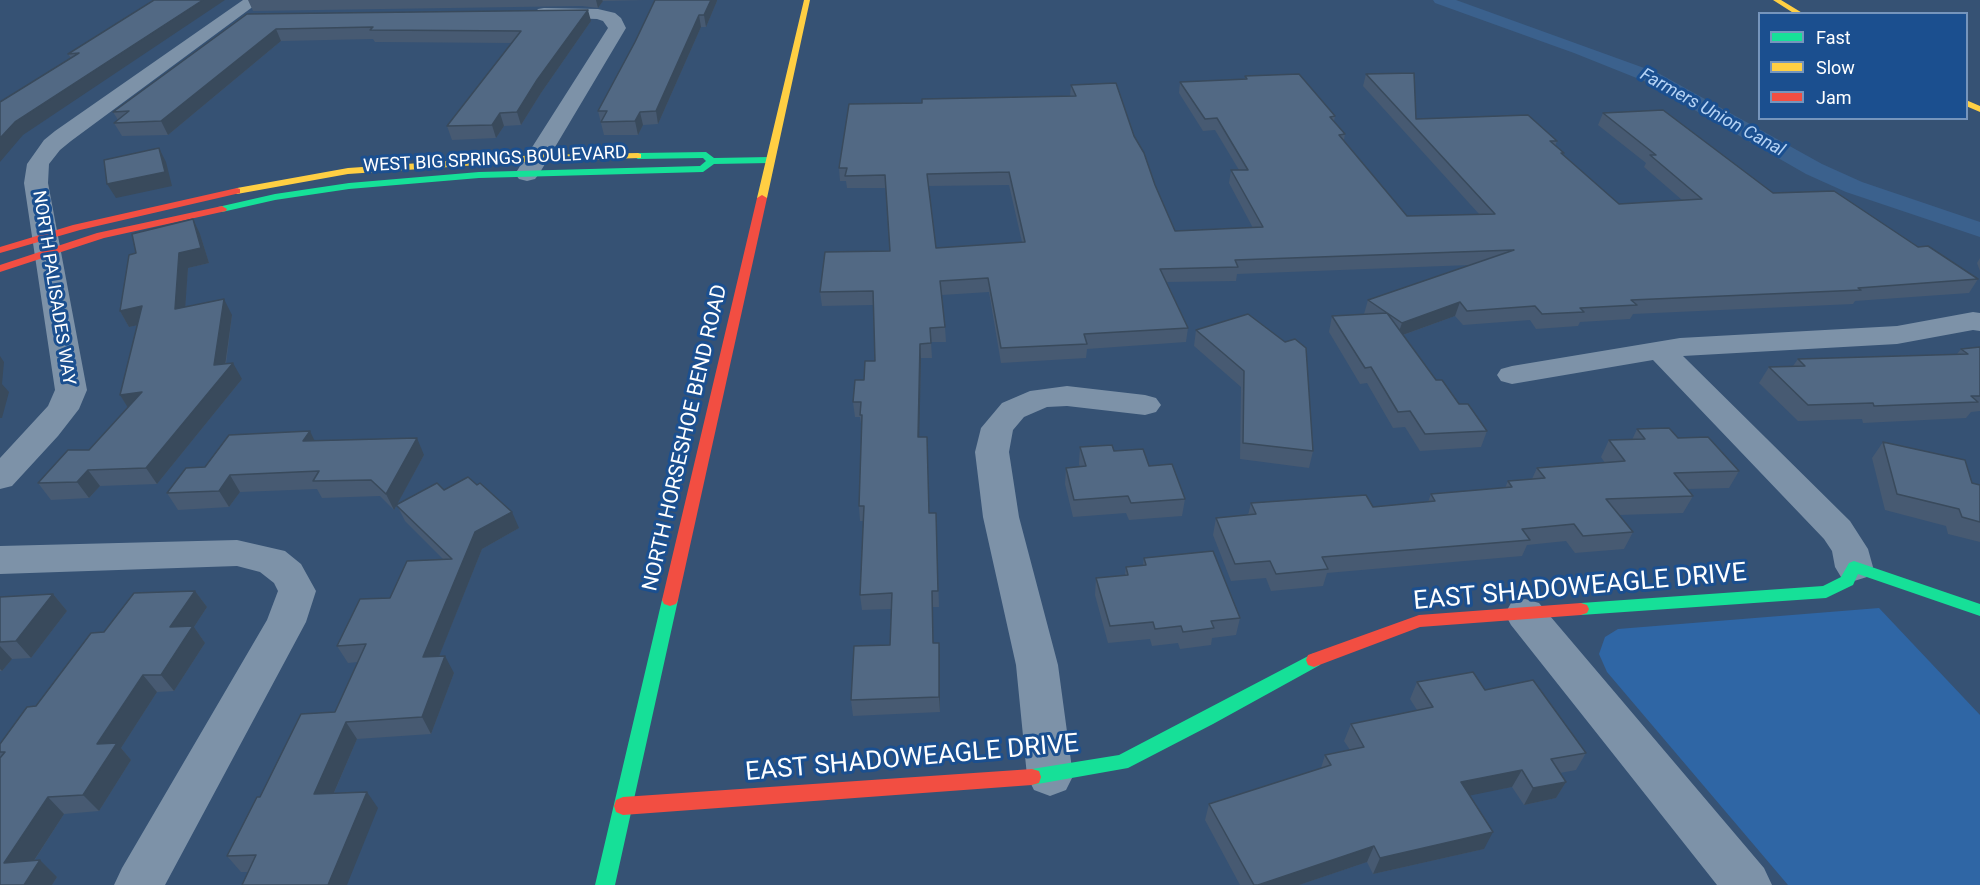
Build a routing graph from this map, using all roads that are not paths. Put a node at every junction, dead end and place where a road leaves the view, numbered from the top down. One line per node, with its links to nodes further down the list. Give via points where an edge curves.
1 (807, 0): 6 (main road, NORTH HORSESHOE BEND ROAD)
2 (1776, 0): 4 (main road)
3 (257, 9): 8 (street, NORTH PALISADES WAY, via 227,19 52,145 36,174)
4 (1797, 12)
5 (522, 14): 7 (street, via 582,13 609,17 617,28)
6 (770, 160): 7 (main road, WEST BIG SPRINGS BOULEVARD, via 711,161 703,170); 21 (main road, NORTH HORSESHOE BEND ROAD)
7 (532, 166): 8 (main road, WEST BIG SPRINGS BOULEVARD, via 426,164 306,177 206,197)
8 (46, 244): 9 (main road, WEST BIG SPRINGS BOULEVARD); 10 (main road, WEST BIG SPRINGS BOULEVARD); 15 (street, NORTH PALISADES WAY, via 71,390 63,409 47,429)
9 (0, 250)
10 (0, 268)
11 (1980, 322): 12 (street, via 1897,334)
12 (1661, 351): 13 (street); 17 (street, via 1837,530 1850,549)
13 (1512, 375)
14 (1144, 405): 20 (street, via 1067,396 1041,398 1013,410 997,428 992,452 1001,517 1037,665)
15 (0, 478)
16 (0, 560): 22 (street, via 237,553 272,561 288,574 297,591 286,622)
17 (1854, 567): 18 (main road); 19 (main road, EAST SHADOWEAGLE DRIVE, via 1847,581 1827,592)
18 (1980, 610)
19 (1526, 614): 20 (main road, EAST SHADOWEAGLE DRIVE, via 1419,621 1308,662 1122,762); 24 (street)
20 (1050, 776): 21 (main road, EAST SHADOWEAGLE DRIVE)
21 (623, 806): 23 (main road, NORTH HORSESHOE BEND ROAD)
22 (139, 885)
23 (605, 885)
24 (1747, 885)

